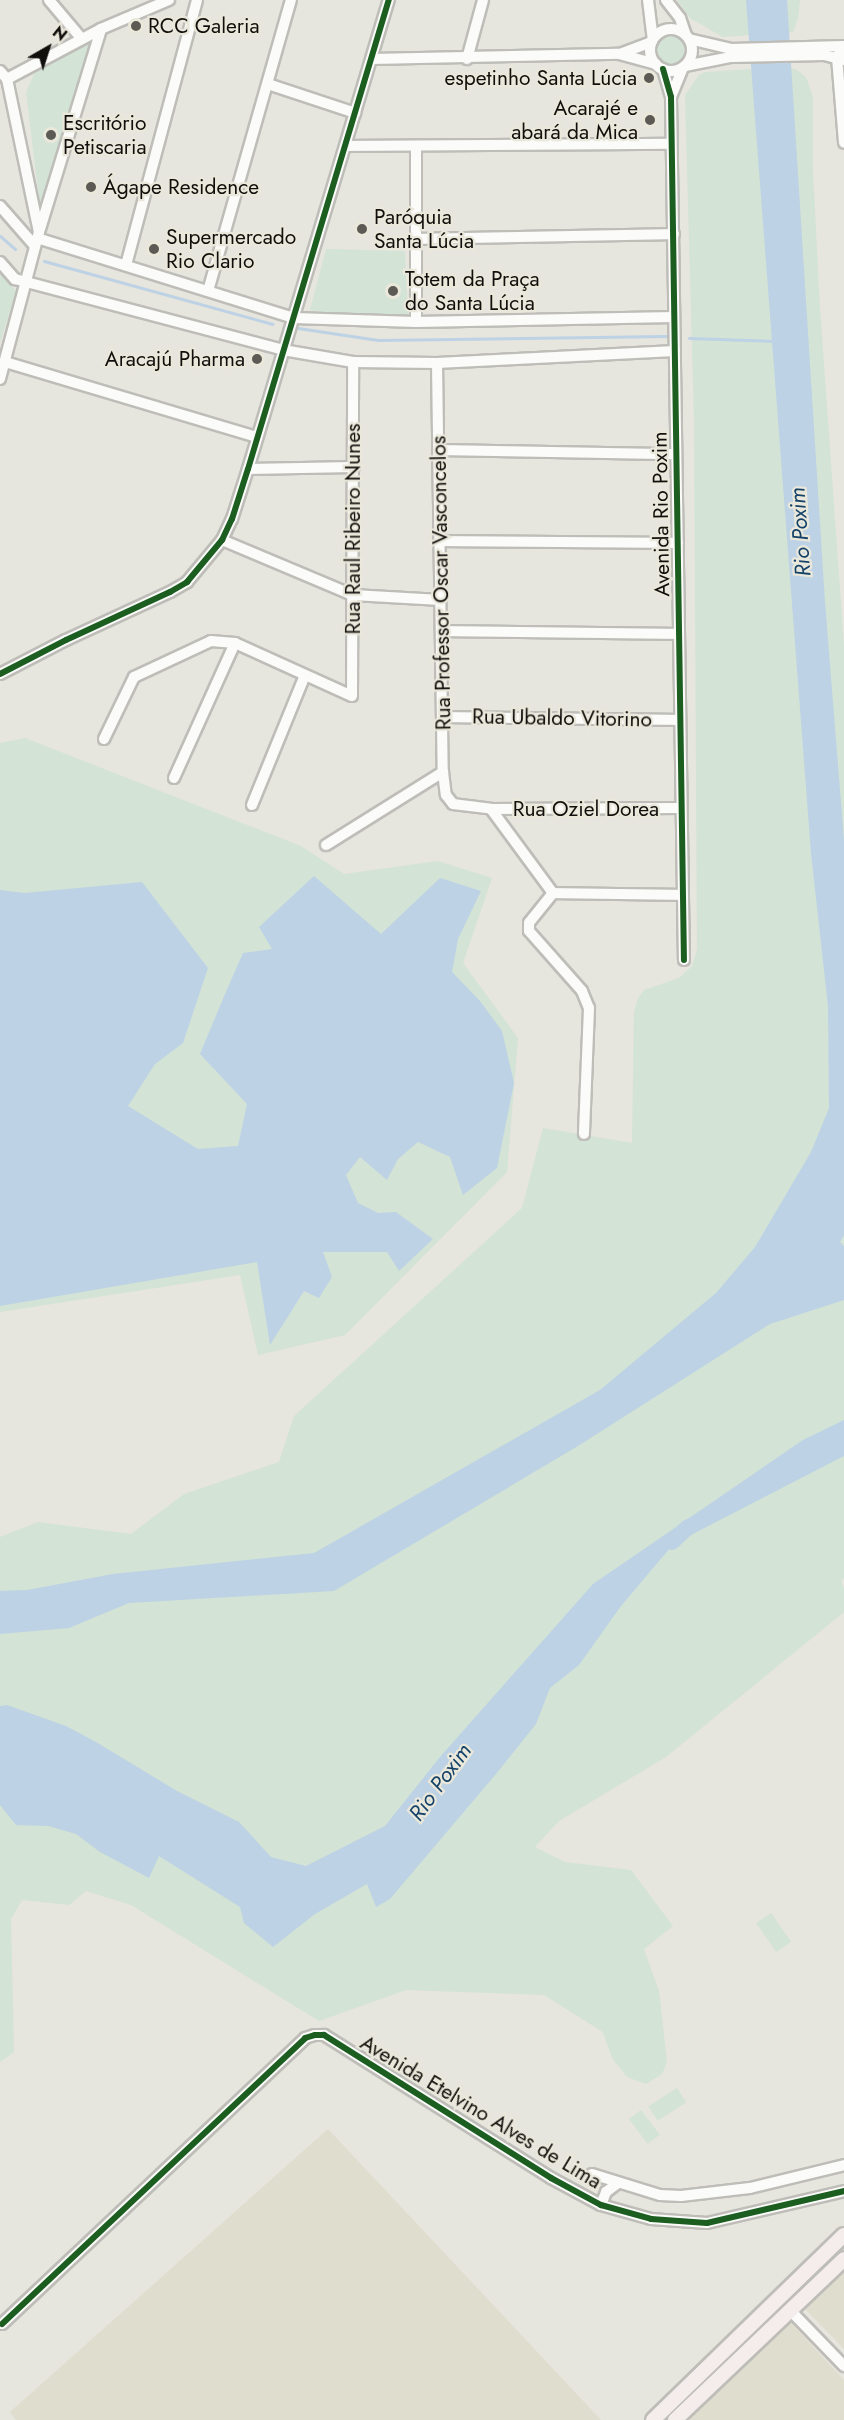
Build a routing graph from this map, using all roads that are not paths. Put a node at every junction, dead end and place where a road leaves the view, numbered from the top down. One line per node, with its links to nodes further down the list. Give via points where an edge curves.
1 (49, 0): 11 (street)
2 (169, 0): 9 (street)
3 (197, 0): 35 (street)
4 (291, 0): 23 (street)
5 (389, 0): 18 (street)
6 (483, 0): 19 (street)
7 (648, 0): 12 (street)
8 (666, 0): 10 (street)
9 (102, 29): 11 (street); 32 (street)
10 (688, 37): 12 (street, via 669,29); 15 (street); 21 (street, via 692,56)
11 (82, 39): 22 (street)
12 (652, 40): 16 (street); 20 (street, via 651,54)
13 (844, 45): 14 (street); 17 (street)
14 (804, 51): 15 (street); 17 (street)
15 (731, 53): 21 (street)
16 (619, 54): 19 (street); 20 (street)
17 (840, 58): 26 (street)
18 (372, 59): 19 (street); 25 (street)
19 (467, 59)
20 (659, 66): 21 (street, via 669,71); 24 (street, Avenida Rio Poxim)
21 (684, 67): 24 (street, Avenida Rio Poxim)
22 (4, 75): 32 (street)
23 (268, 84): 25 (street); 37 (street)
24 (671, 97): 27 (street, Avenida Rio Poxim)
25 (355, 113): 28 (street)
26 (844, 143)
27 (671, 144): 29 (street); 31 (street, Avenida Rio Poxim)
28 (346, 146): 29 (street); 39 (street)
29 (416, 146): 33 (street)
30 (0, 206): 32 (street)
31 (674, 234): 33 (street); 38 (street, Avenida Rio Poxim)
32 (37, 239): 35 (street); 36 (street)
33 (416, 239): 40 (street)
34 (0, 262): 36 (street, via 15,279)
35 (126, 265): 37 (street)
36 (26, 281): 41 (street); 43 (street)
37 (208, 291): 39 (street)
38 (675, 317): 40 (street); 42 (street, Avenida Rio Poxim)
39 (294, 318): 40 (street); 41 (street)
40 (416, 322)
41 (283, 350): 44 (street); 47 (street)
42 (675, 351): 45 (street); 49 (street, Avenida Rio Poxim)
43 (5, 362): 46 (street); 47 (street)
44 (353, 362): 45 (street); 50 (street, Rua Raul Ribeiro Nunes)
45 (437, 363): 48 (street, Rua Professor Oscar Vasconcelos)
46 (0, 379)
47 (257, 436): 51 (street)
48 (439, 450): 49 (street); 53 (street, Rua Professor Oscar Vasconcelos)
49 (676, 454): 54 (street, Avenida Rio Poxim)
50 (354, 467): 51 (street); 55 (street, Rua Raul Ribeiro Nunes)
51 (248, 469): 52 (street)
52 (222, 540): 55 (street); 60 (street, via 187,582)
53 (440, 541): 54 (street); 56 (street, Rua Professor Oscar Vasconcelos)
54 (678, 543): 58 (street, Avenida Rio Poxim)
55 (353, 595): 56 (street); 61 (street, Rua Raul Ribeiro Nunes, via 352,696)
56 (441, 600): 57 (street, Rua Professor Oscar Vasconcelos)
57 (442, 631): 58 (street); 62 (street, Rua Professor Oscar Vasconcelos)
58 (679, 634): 63 (street, Avenida Rio Poxim)
59 (235, 643): 61 (street); 64 (street, via 222,640 201,644 134,677); 66 (street)
60 (0, 674)
61 (305, 675): 68 (street)
62 (444, 717): 63 (street, Rua Ubaldo Vitorino); 65 (street, Rua Professor Oscar Vasconcelos)
63 (680, 720): 69 (street, Avenida Rio Poxim)
64 (104, 739)
65 (443, 772): 67 (street, Rua Professor Oscar Vasconcelos); 71 (street)
66 (174, 778)
67 (449, 801): 70 (street, Rua Oziel Dorea)
68 (252, 806)
69 (681, 808): 70 (street, Rua Oziel Dorea); 73 (street, Avenida Rio Poxim)
70 (490, 809): 72 (street)
71 (326, 845)
72 (553, 893): 73 (street); 75 (street, via 529,923 529,931 582,991 589,1008)
73 (683, 895): 74 (street, Avenida Rio Poxim)
74 (684, 960)
75 (584, 1134)
76 (844, 2166): 78 (street, Avenida Etelvino Alves de Lima, via 750,2188 681,2196 660,2195)
77 (592, 2174): 78 (street, Avenida Etelvino Alves de Lima)
78 (618, 2183): 80 (street, via 606,2192)
79 (844, 2191): 80 (street, Avenida Etelvino Alves de Lima, via 707,2223 651,2219)
80 (601, 2205): 84 (street, Avenida Etelvino Alves de Lima, via 541,2172 324,2035 315,2035 305,2038)
81 (844, 2235): 86 (main road)
82 (844, 2259): 83 (main road)
83 (790, 2310): 85 (street); 87 (main road)
84 (2, 2324)
85 (844, 2366)
86 (659, 2417)
87 (675, 2420)

